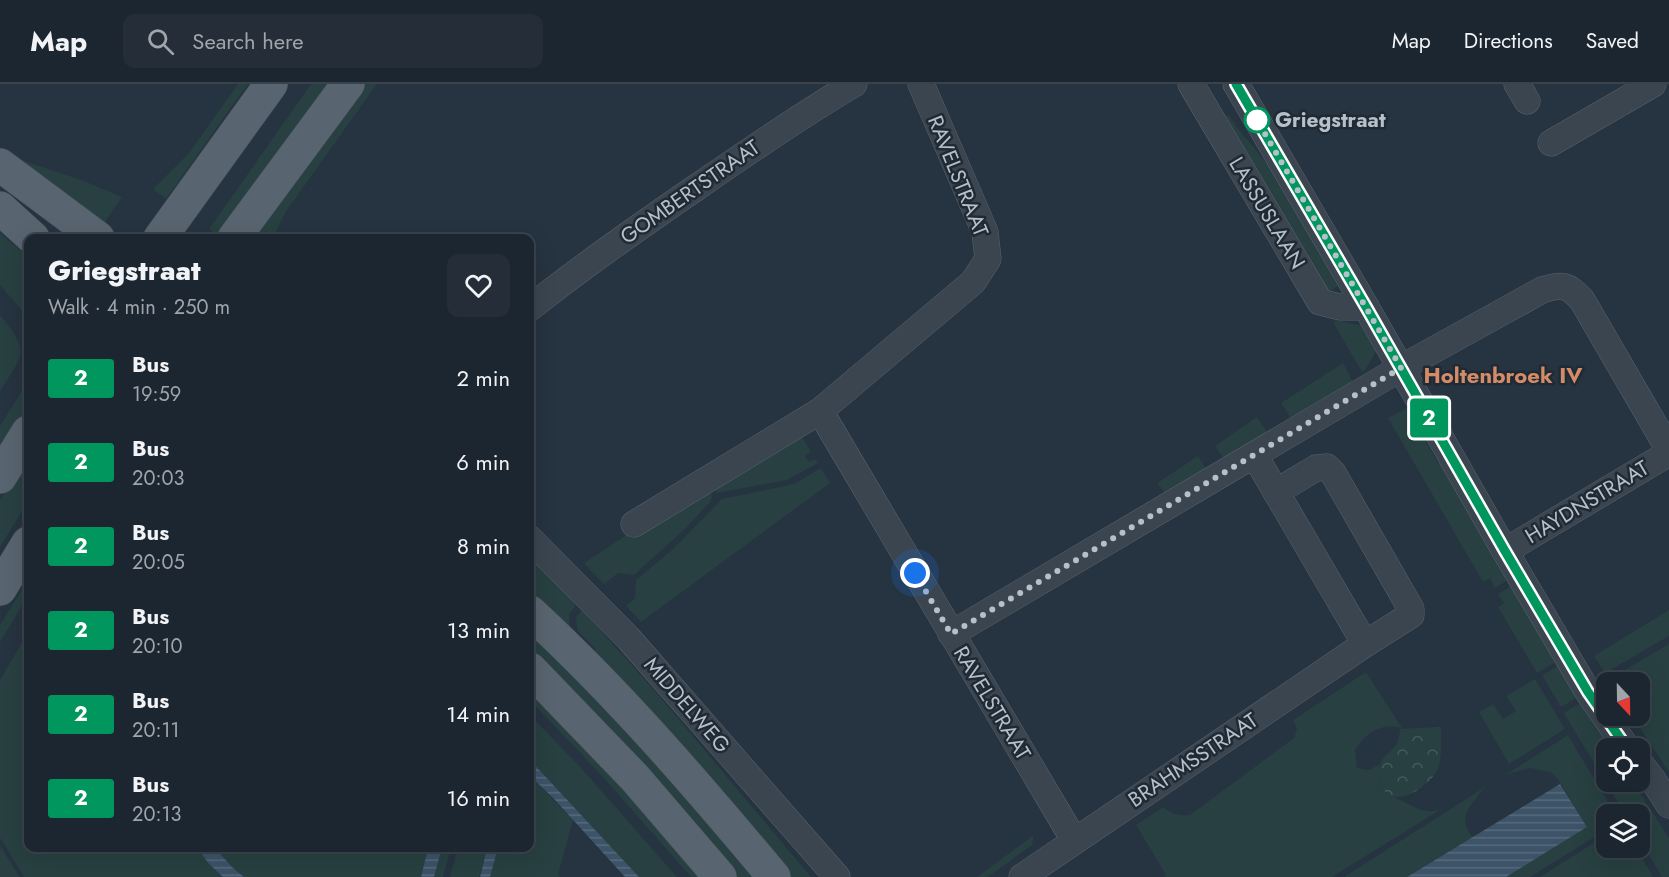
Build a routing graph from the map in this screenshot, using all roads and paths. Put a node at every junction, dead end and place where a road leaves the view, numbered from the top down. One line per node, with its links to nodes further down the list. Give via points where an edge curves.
1 (271, 84): 13 (main road)
2 (348, 84): 14 (main road)
3 (854, 84): 15 (street, GOMBERTSTRAAT, via 801,115 679,199)
4 (921, 84): 18 (street, RAVELSTRAAT, via 984,232 988,259 973,282)
5 (1191, 84): 16 (street, LASSUSLAAN, via 1320,302)
6 (1236, 84): 16 (street, LASSUSLAAN)
7 (1653, 84): 8 (street)
8 (1551, 143)
9 (0, 165): 12 (main road)
10 (0, 208): 11 (main road)
11 (29, 234)
12 (93, 234)
13 (163, 234)
14 (237, 234)
15 (534, 305)
16 (1366, 307): 17 (street, LASSUSLAAN)
17 (1401, 368): 20 (street, via 1542,290 1557,285 1570,288 1582,300); 21 (street); 27 (street, LASSUSLAAN)
18 (820, 411): 24 (street, RAVELSTRAAT); 30 (street, RAVELSTRAAT)
19 (24, 438): 22 (main road)
20 (1669, 452): 27 (street, HAYDNSTRAAT)
21 (1255, 456): 23 (street); 30 (street)
22 (0, 477)
23 (1276, 492): 31 (street); 31 (street, BRAHMSSTRAAT, via 1316,468 1327,467 1338,483 1411,609 1406,620)
24 (634, 524)
25 (534, 543): 39 (street, MIDDELWEG, via 629,639)
26 (24, 550): 28 (main road)
27 (1505, 551): 33 (street, LASSUSLAAN, via 1588,692)
28 (0, 589)
29 (534, 616): 38 (main road, via 655,739)
30 (951, 634): 36 (street, RAVELSTRAAT)
31 (1365, 644): 36 (street, BRAHMSSTRAAT)
32 (534, 673): 37 (main road, via 627,769)
33 (1620, 738)
34 (1650, 776): 35 (street)
35 (1669, 805)
36 (1074, 840): 40 (street, BRAHMSSTRAAT)
37 (720, 877)
38 (774, 877)
39 (837, 877)
40 (1022, 877)

